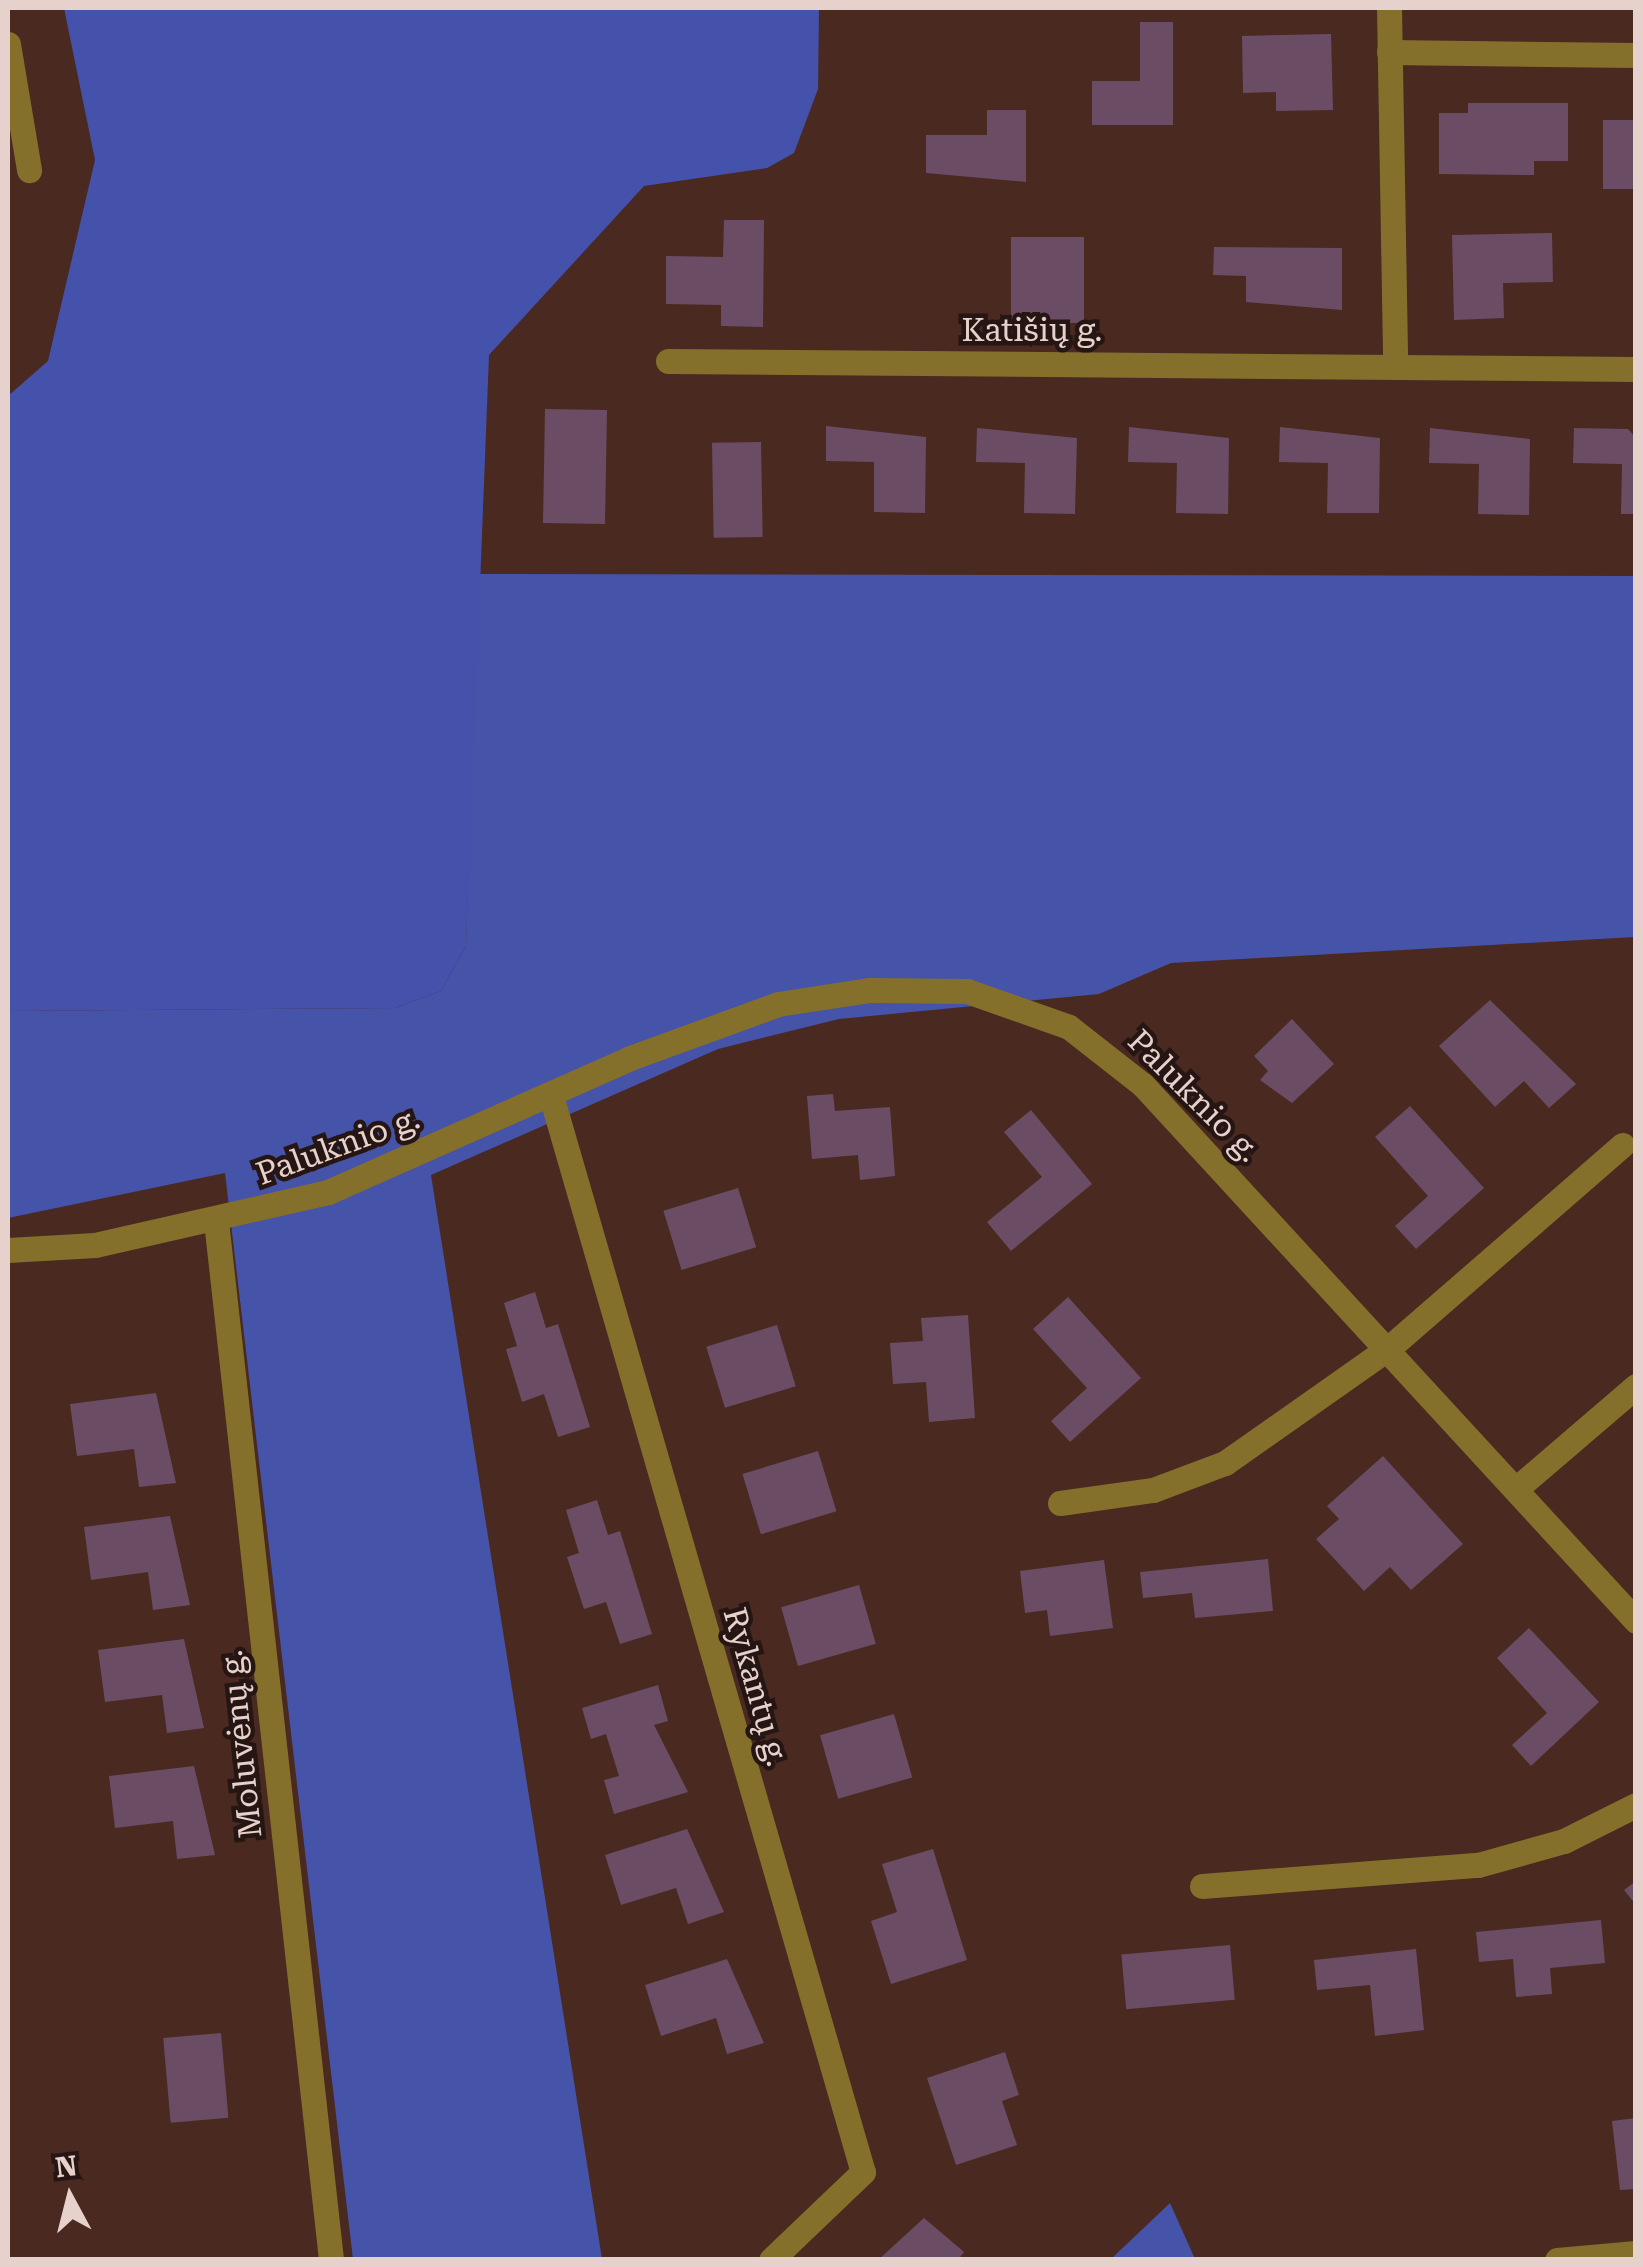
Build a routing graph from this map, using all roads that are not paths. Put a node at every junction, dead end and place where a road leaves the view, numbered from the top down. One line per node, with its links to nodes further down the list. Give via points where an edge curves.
1 (1389, 8): 3 (street)
2 (8, 44): 5 (street)
3 (1389, 52): 4 (street); 7 (street)
4 (1636, 55)
5 (29, 170)
6 (668, 361): 7 (street, Katišių g.)
7 (1395, 364): 8 (street, Katišių g.)
8 (1636, 369)
9 (552, 1099): 11 (street, Paluknio g., via 328,1192); 13 (street, Paluknio g., via 630,1058 778,1004 922,987 1035,1009 1144,1085); 22 (street, Rykantų g., via 863,2172)
10 (1622, 1145): 13 (street)
11 (216, 1221): 12 (street, Paluknio g., via 95,1244); 21 (street, Moluvėnų g.)
12 (8, 1250)
13 (1390, 1347): 15 (street, Paluknio g.); 16 (street, via 1225,1463 1153,1490)
14 (1636, 1386): 15 (street)
15 (1517, 1488): 17 (street, Paluknio g.)
16 (1060, 1503)
17 (1636, 1621)
18 (1636, 1805): 19 (street, via 1564,1841 1478,1865)
19 (1202, 1886)
20 (1636, 2253): 23 (street)
21 (332, 2260)
22 (772, 2260)
23 (1557, 2260)

